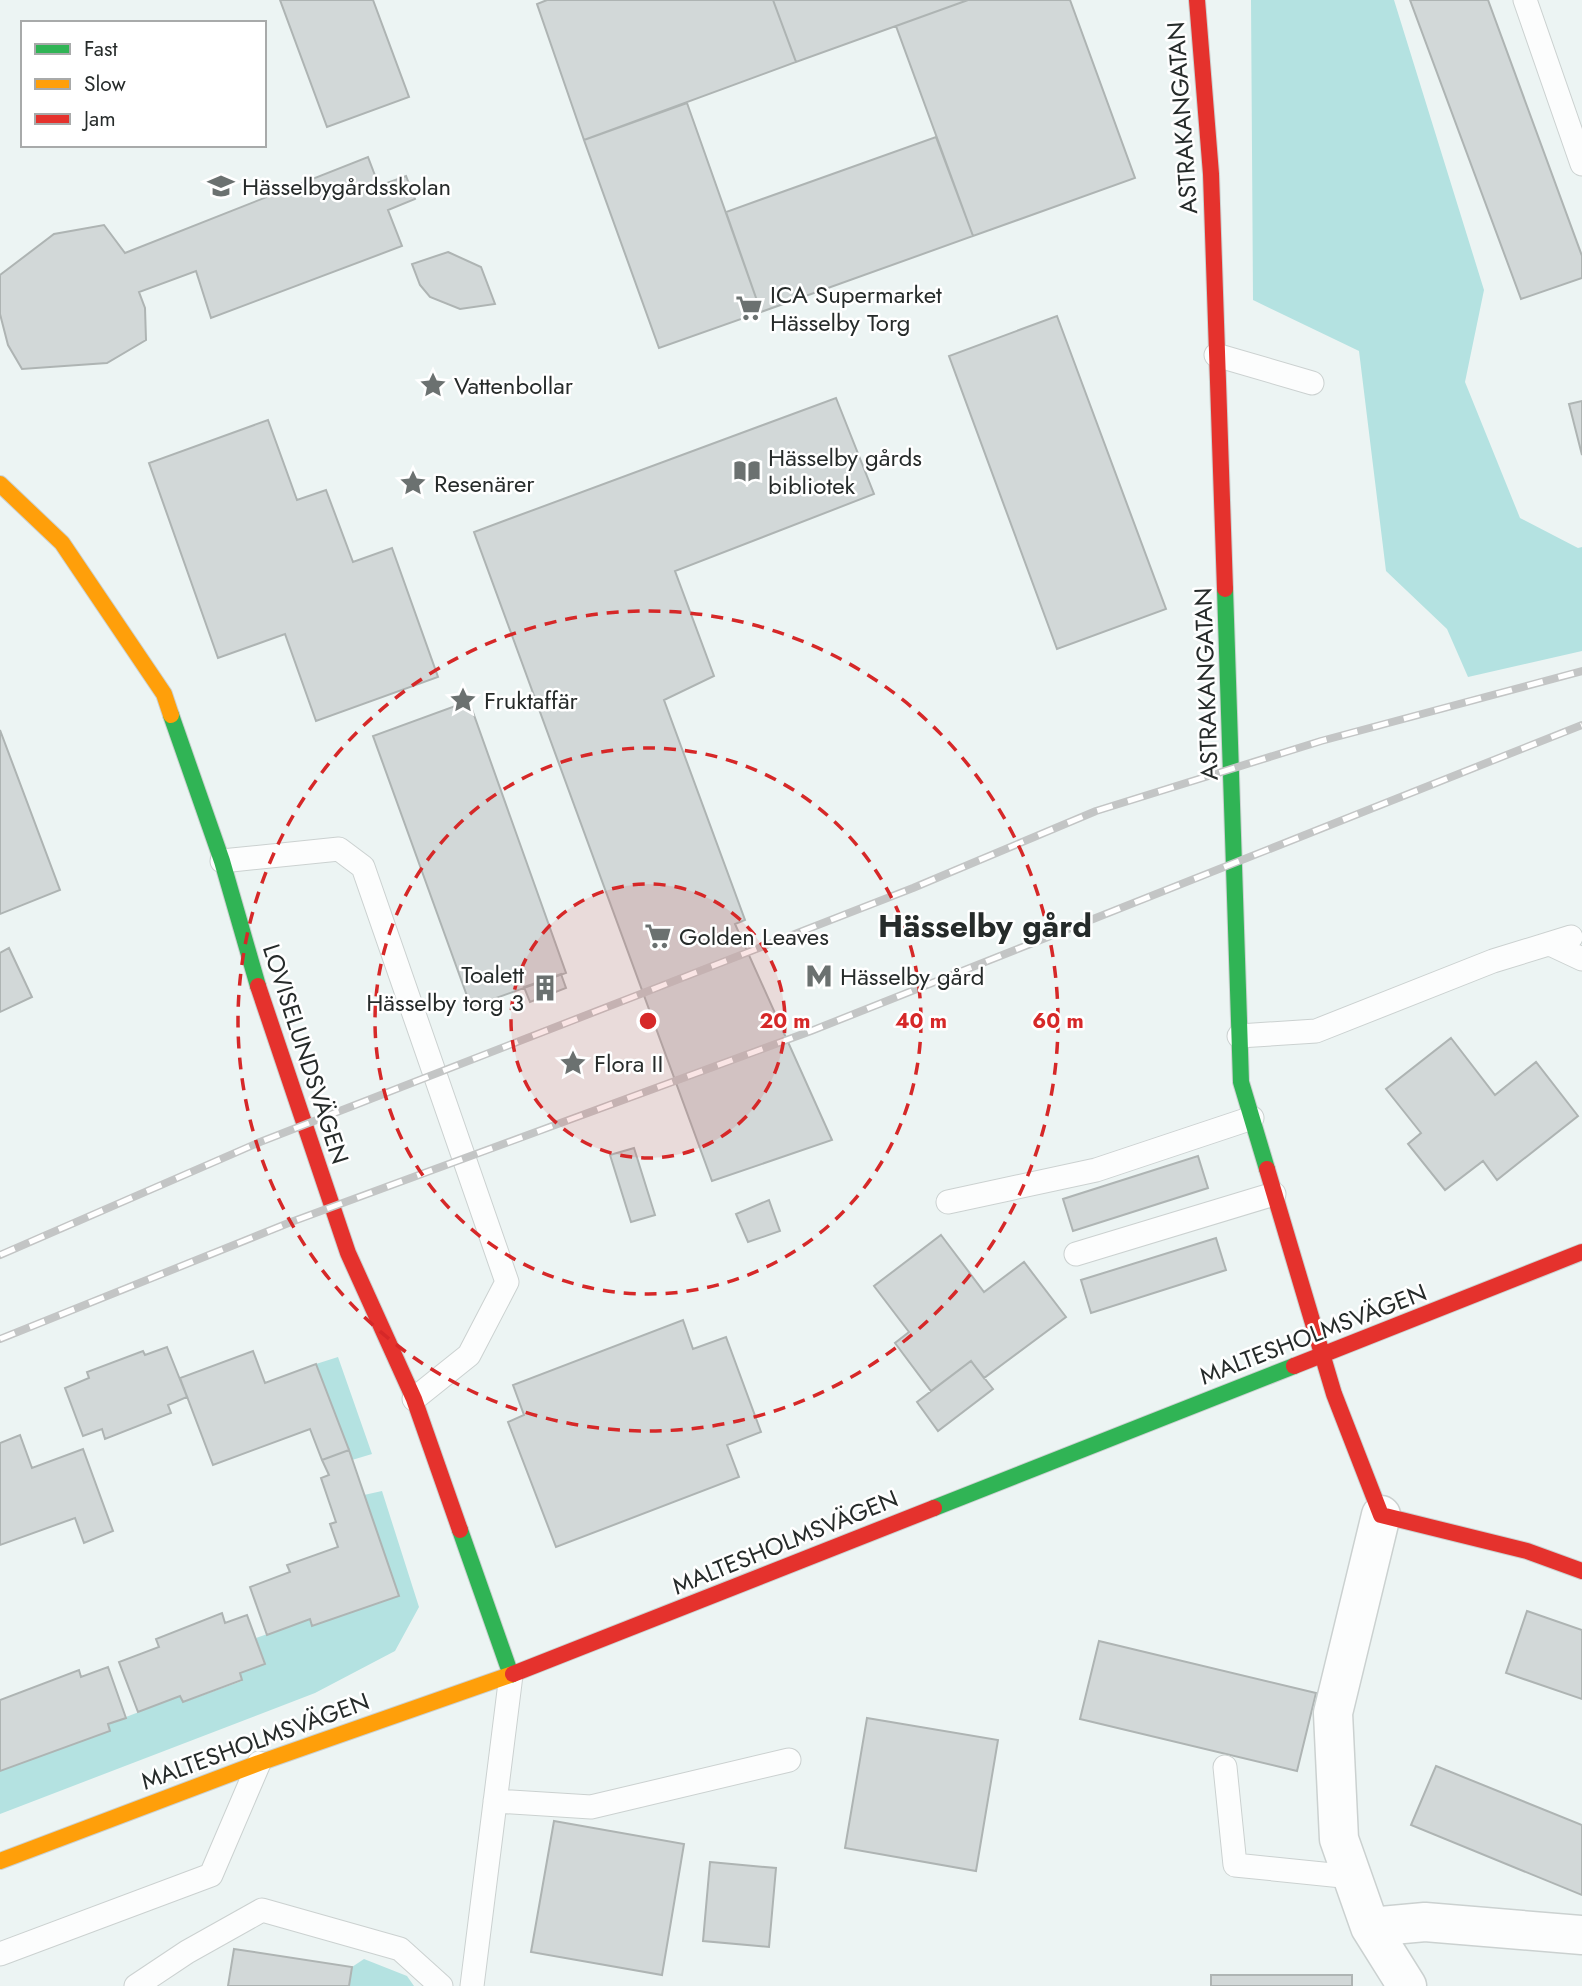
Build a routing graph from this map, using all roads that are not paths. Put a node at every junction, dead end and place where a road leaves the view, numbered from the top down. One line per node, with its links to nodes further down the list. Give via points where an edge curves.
1 (1197, 0): 4 (street, ASTRAKANGATAN, via 1211,174)
2 (1525, 0): 3 (lane)
3 (1582, 164)
4 (1216, 355): 5 (lane); 9 (street, ASTRAKANGATAN)
5 (1312, 383)
6 (0, 484): 7 (street, LOVISELUNDSVÄGEN, via 62,543 164,694)
7 (222, 861): 16 (street, LOVISELUNDSVÄGEN, via 271,1033 348,1253); 16 (lane, via 339,849 363,867 507,1282 469,1356)
8 (1582, 959): 9 (lane, via 1561,940 1493,961 1316,1031)
9 (1239, 1036): 10 (street, ASTRAKANGATAN, via 1241,1082)
10 (1252, 1118): 11 (street, ASTRAKANGATAN); 12 (lane, via 1096,1170)
11 (1274, 1194): 14 (lane); 15 (street, ASTRAKANGATAN)
12 (948, 1202)
13 (1582, 1252): 15 (street, MALTESHOLMSVÄGEN)
14 (1076, 1254)
15 (1322, 1355): 17 (street, ASTRAKANGATAN); 19 (street, MALTESHOLMSVÄGEN)
16 (414, 1399): 19 (street, LOVISELUNDSVÄGEN)
17 (1381, 1515): 18 (street, via 1527,1551); 25 (street, via 1333,1713 1339,1839)
18 (1582, 1571)
19 (511, 1675): 21 (street, MALTESHOLMSVÄGEN); 23 (lane)
20 (789, 1760): 23 (lane, via 591,1807)
21 (259, 1763): 24 (street, MALTESHOLMSVÄGEN); 28 (lane, via 211,1875)
22 (1225, 1767): 25 (lane, via 1235,1865)
23 (495, 1801): 31 (lane)
24 (0, 1861)
25 (1352, 1877): 26 (street)
26 (1370, 1927): 27 (street, via 1425,1922); 32 (street)
27 (1582, 1935)
28 (0, 1954)
29 (136, 1986): 30 (lane, via 262,1910 400,1949)
30 (441, 1986)
31 (472, 1986)
32 (1407, 1986)

